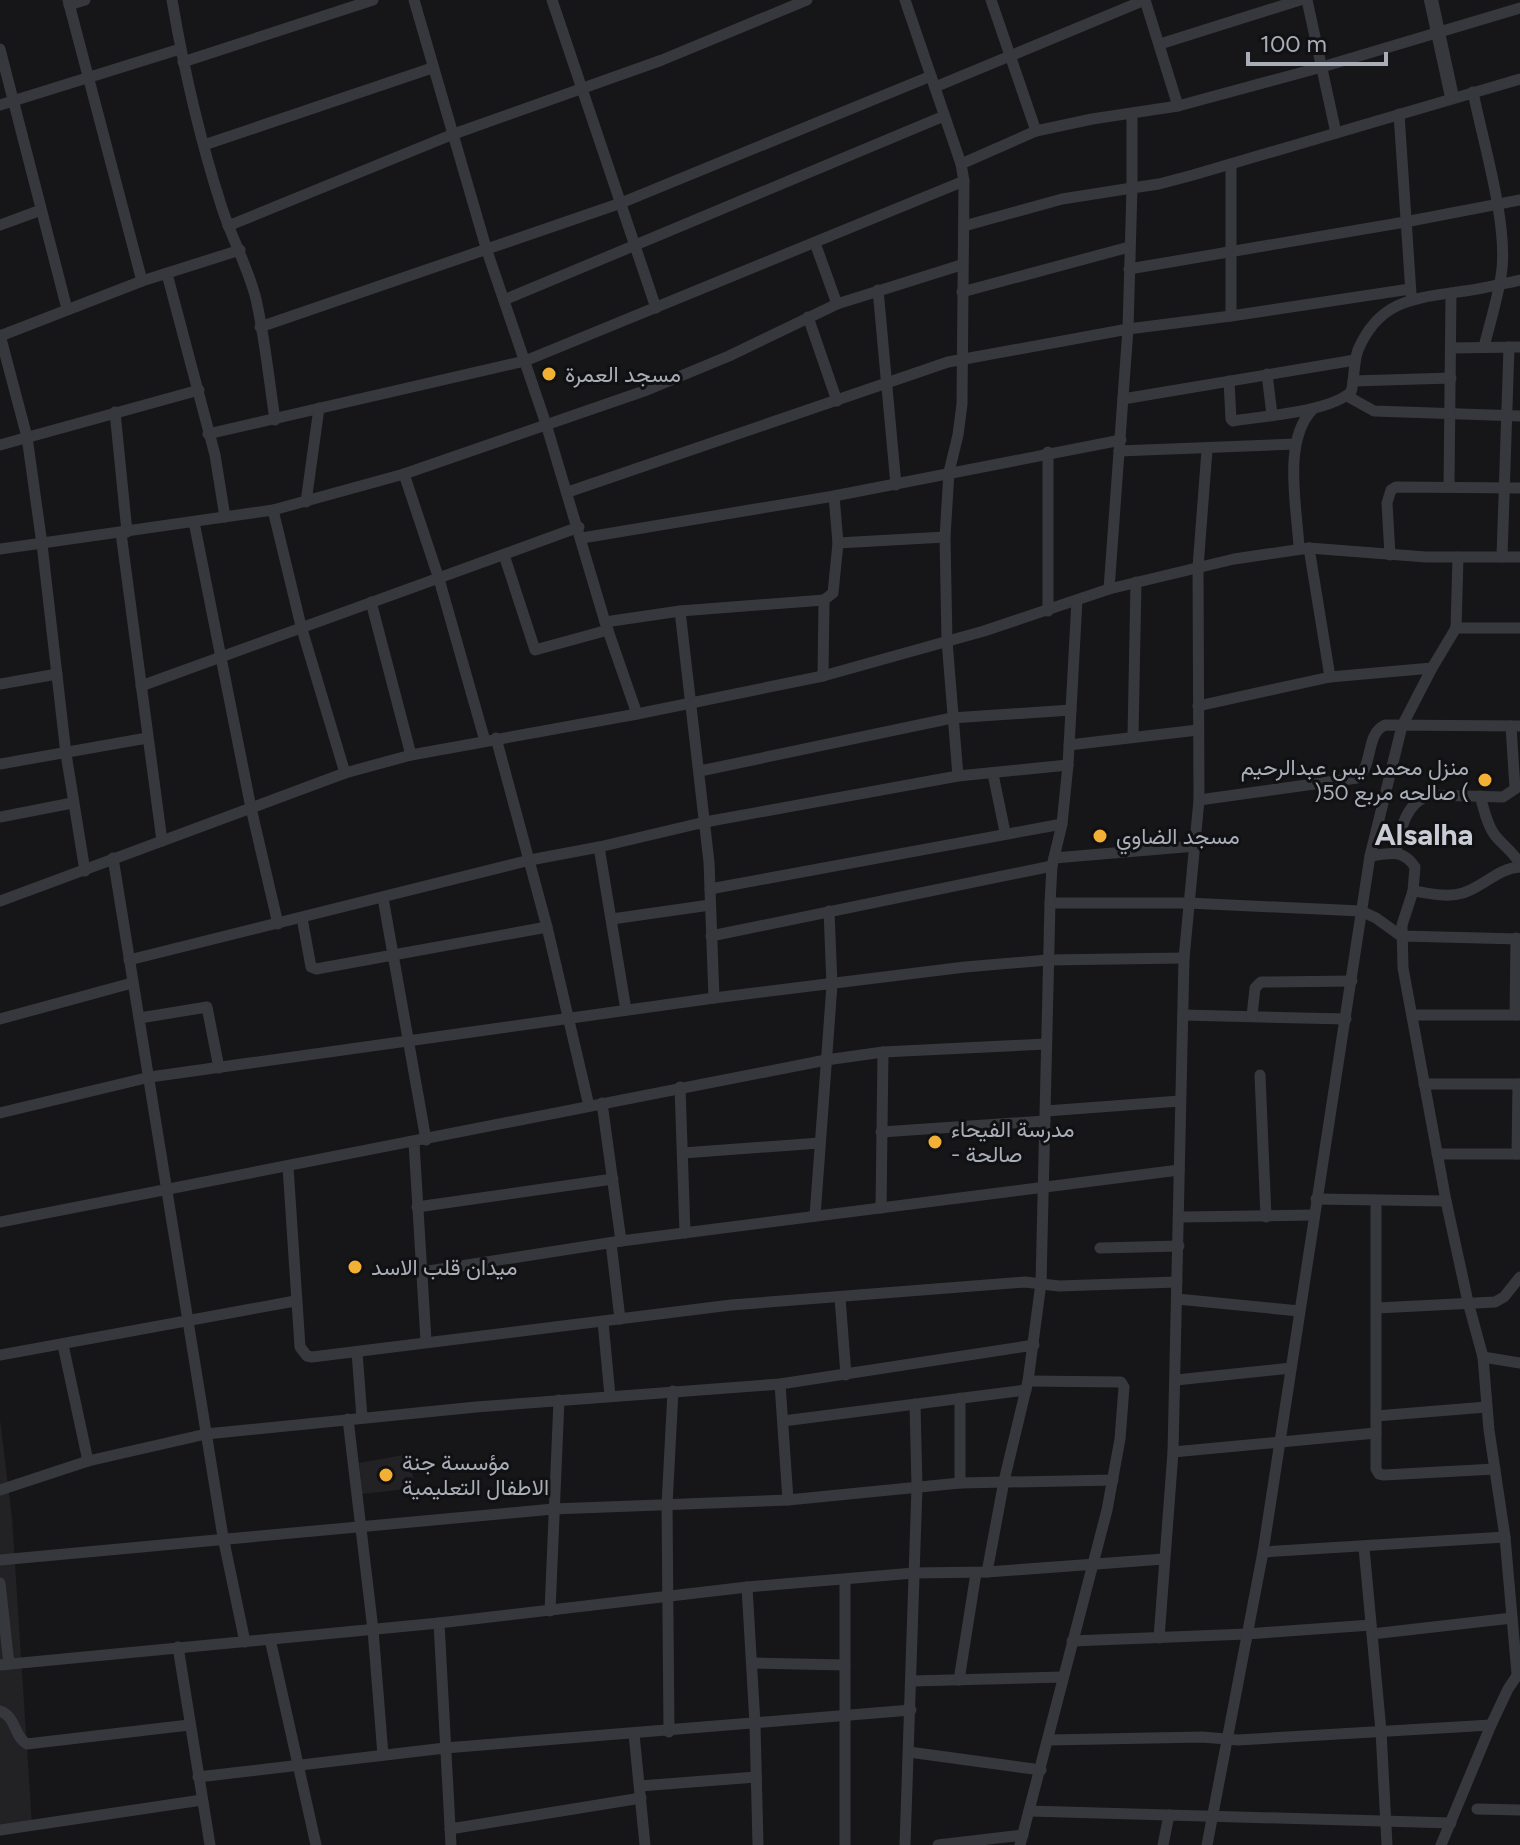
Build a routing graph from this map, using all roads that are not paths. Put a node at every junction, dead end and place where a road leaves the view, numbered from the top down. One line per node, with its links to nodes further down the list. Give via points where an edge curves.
1 (85, 0): 12 (street)
2 (172, 0): 17 (street)
3 (373, 0): 19 (street)
4 (414, 0): 21 (street)
5 (552, 0): 25 (street)
6 (807, 0): 25 (street)
7 (905, 0): 24 (street)
8 (991, 0): 18 (street)
9 (1300, 0): 15 (street)
10 (1307, 0): 20 (street)
11 (1431, 0): 14 (street)
12 (68, 2): 22 (street)
13 (1520, 8): 14 (street)
14 (1439, 32): 20 (street); 27 (street)
15 (1160, 44): 18 (street, via 1145,0); 30 (street)
16 (0, 49): 28 (street)
17 (180, 49): 19 (street); 22 (street)
18 (1011, 56): 24 (street); 34 (street)
19 (183, 62): 37 (street)
20 (1322, 67): 30 (street); 35 (street)
21 (432, 68): 36 (street); 37 (street)
22 (89, 77): 28 (street); 60 (street)
23 (1520, 79): 26 (street)
24 (933, 81): 33 (street); 43 (street)
25 (582, 89): 36 (street); 43 (street)
26 (1473, 92): 27 (street); 44 (street)
27 (1452, 97): 31 (street)
28 (14, 101): 29 (street); 45 (street)
29 (0, 105)
30 (1178, 106): 32 (street)
31 (1399, 114): 35 (street); 46 (street)
32 (1132, 115): 34 (street); 41 (street)
33 (944, 116): 38 (street); 51 (street)
34 (1036, 131): 38 (street)
35 (1336, 133): 39 (street)
36 (451, 135): 48 (street); 54 (street)
37 (204, 145): 48 (street)
38 (961, 164): 40 (street)
39 (1231, 164): 41 (street); 55 (street)
40 (964, 181): 49 (street); 50 (street)
41 (1132, 188): 49 (street, via 1062,199); 52 (street)
42 (1520, 200): 44 (street)
43 (621, 203): 51 (street); 54 (street)
44 (1496, 205): 46 (street); 61 (street)
45 (41, 210): 47 (street); 69 (street)
46 (1405, 222): 55 (street); 65 (street)
47 (0, 225)
48 (228, 226): 53 (street)
49 (964, 226): 56 (street)
50 (815, 243): 67 (street); 68 (street)
51 (635, 247): 66 (street); 68 (street)
52 (1129, 247): 57 (street); 63 (street)
53 (240, 250): 58 (street); 72 (street)
54 (487, 251): 66 (street); 72 (street)
55 (1230, 251): 57 (street); 70 (street)
56 (961, 265): 62 (street); 63 (street)
57 (1129, 269): 73 (street)
58 (167, 274): 60 (street); 86 (street)
59 (1520, 280): 61 (street)
60 (142, 281): 69 (street)
61 (1500, 284): 64 (street); 75 (street)
62 (878, 290): 67 (street); 85 (street)
63 (962, 292): 78 (street)
64 (1451, 293): 65 (street); 77 (street)
65 (1410, 294): 70 (street); 79 (street, via 1379,320)
66 (504, 300): 80 (street)
67 (837, 304): 71 (street)
68 (656, 308): 80 (street)
69 (67, 309): 74 (street)
70 (1231, 316): 73 (street)
71 (808, 317): 89 (street); 97 (street, via 647,390)
72 (260, 327): 96 (street)
73 (1128, 329): 78 (street); 88 (street)
74 (0, 336): 99 (street)
75 (1484, 347): 76 (street); 77 (street)
76 (1515, 347): 95 (street)
77 (1451, 348): 82 (street)
78 (963, 360): 85 (street); 105 (street, via 960,422)
79 (1355, 360): 81 (street); 84 (street)
80 (525, 361): 90 (street); 97 (street)
81 (1267, 374): 83 (street); 94 (street)
82 (1451, 378): 84 (street); 93 (street)
83 (1229, 381): 88 (street); 94 (street, via 1232,420)
84 (1353, 381): 87 (street)
85 (887, 383): 89 (street); 107 (street)
86 (199, 390): 92 (street); 98 (street)
87 (1347, 396): 91 (street); 93 (street, via 1374,411)
88 (1123, 399): 102 (street)
89 (837, 401): 111 (street)
90 (319, 408): 96 (street); 113 (street)
91 (1313, 409): 94 (street); 100 (street)
92 (115, 412): 99 (street); 117 (street)
93 (1451, 414): 95 (street); 108 (street)
94 (1272, 415)
95 (1514, 416): 109 (street)
96 (275, 420): 98 (street)
97 (546, 424): 106 (street); 111 (street)
98 (208, 434): 115 (street)
99 (27, 437): 101 (street); 121 (street)
100 (1295, 444): 103 (street); 122 (street)
101 (0, 445)
102 (1120, 446): 103 (street); 104 (street); 132 (street)
103 (1207, 450): 129 (street)
104 (1048, 452): 105 (street); 137 (street)
105 (949, 472): 107 (street); 119 (street)
106 (404, 474): 113 (street); 130 (street)
107 (896, 485): 112 (street)
108 (1449, 486): 109 (street); 125 (street, via 1391,490)
109 (1506, 487): 110 (street); 127 (street)
110 (1520, 488)
111 (568, 492): 118 (street)
112 (834, 496): 118 (street); 120 (street)
113 (306, 502): 114 (street)
114 (273, 510): 115 (street); 138 (street)
115 (225, 517): 116 (street)
116 (194, 522): 117 (street); 143 (street)
117 (124, 532): 121 (street); 149 (street)
118 (580, 532): 124 (street); 139 (street)
119 (945, 537): 120 (street); 142 (street)
120 (838, 543): 133 (street, via 833,593)
121 (42, 544): 123 (street); 145 (street)
122 (1304, 548): 125 (street); 129 (street); 147 (street)
123 (0, 549)
124 (504, 555): 130 (street); 139 (street, via 535,650)
125 (1390, 555): 126 (street)
126 (1458, 557): 127 (street); 140 (street)
127 (1502, 557): 128 (street)
128 (1520, 557)
129 (1198, 567): 131 (street); 151 (street)
130 (439, 579): 135 (street); 160 (street)
131 (1136, 582): 132 (street); 158 (street)
132 (1109, 589): 134 (street)
133 (824, 600): 136 (street); 146 (street)
134 (1077, 600): 137 (street); 152 (street)
135 (371, 602): 138 (street); 163 (street)
136 (680, 611): 139 (street); 150 (street)
137 (1048, 611): 142 (street)
138 (301, 626): 143 (street); 167 (street)
139 (607, 626): 153 (street)
140 (1456, 628): 141 (street); 144 (street)
141 (1520, 628)
142 (947, 641): 146 (street); 154 (street)
143 (221, 658): 149 (street); 173 (street)
144 (1432, 668): 147 (street); 155 (street)
145 (57, 674): 148 (street); 162 (street)
146 (823, 676): 150 (street)
147 (1330, 677): 151 (street)
148 (0, 684)
149 (141, 686): 159 (street)
150 (692, 703): 153 (street); 166 (street)
151 (1198, 706): 157 (street)
152 (1071, 710): 154 (street); 161 (street)
153 (637, 714): 160 (street)
154 (952, 718): 166 (street); 169 (street)
155 (1402, 726): 156 (street); 171 (street, via 1379,727 1366,768 1357,778); 182 (street)
156 (1515, 726): 170 (street, via 1515,789 1503,797)
157 (1198, 730): 158 (street); 171 (street)
158 (1133, 736): 161 (street)
159 (147, 738): 162 (street); 178 (street)
160 (490, 740): 163 (street); 184 (street)
161 (1069, 745): 165 (street)
162 (66, 754): 164 (street); 172 (street)
163 (411, 755): 167 (street)
164 (0, 764)
165 (1068, 765): 168 (street); 176 (street)
166 (700, 771): 175 (street)
167 (345, 773): 173 (street)
168 (993, 774): 169 (street); 177 (street)
169 (958, 776): 175 (street)
170 (1480, 796): 181 (street, via 1430,795 1417,802 1403,821); 186 (street, via 1493,833)
171 (1199, 800): 179 (street)
172 (72, 803): 174 (street); 187 (street)
173 (251, 808): 178 (street); 199 (street)
174 (0, 817)
175 (705, 822): 180 (street); 188 (street)
176 (1062, 824): 177 (street); 185 (street)
177 (1005, 832): 188 (street)
178 (162, 841): 183 (street)
179 (1196, 846): 185 (street); 193 (street)
180 (599, 847): 184 (street); 198 (street)
181 (1396, 852): 182 (street); 189 (street, via 1415,867)
182 (1370, 856): 196 (street)
183 (113, 858): 187 (street); 206 (street)
184 (530, 860): 190 (street); 200 (street)
185 (1053, 862): 192 (street); 195 (street)
186 (1520, 866): 189 (street, via 1461,894)
187 (85, 871): 191 (street)
188 (710, 889): 194 (street)
189 (1413, 891): 202 (street)
190 (383, 898): 197 (street); 204 (street)
191 (0, 901)
192 (1050, 903): 193 (street); 207 (street)
193 (1188, 903): 196 (street); 205 (street)
194 (710, 905): 198 (street); 201 (street)
195 (829, 911): 201 (street); 210 (street)
196 (1361, 911): 202 (street); 208 (street)
197 (302, 918): 199 (street); 204 (street, via 313,969)
198 (612, 919): 212 (street)
199 (278, 924): 206 (street)
200 (547, 927): 204 (street); 220 (street)
201 (711, 936): 211 (street)
202 (1401, 936): 203 (street); 214 (street)
203 (1518, 938): 215 (street)
204 (392, 955): 221 (street)
205 (1184, 958): 207 (street); 213 (street)
206 (129, 960): 209 (street)
207 (1048, 960): 210 (street); 222 (street)
208 (1352, 981): 216 (street, via 1261,982 1255,988); 219 (street)
209 (132, 983): 217 (street); 218 (street)
210 (832, 985): 211 (street); 224 (street)
211 (714, 998): 212 (street)
212 (626, 1010): 220 (street)
213 (1183, 1015): 216 (street); 231 (street)
214 (1412, 1015): 215 (street); 228 (street)
215 (1518, 1015)
216 (1252, 1016): 219 (street)
217 (140, 1018): 225 (street, via 207,1007); 227 (street)
218 (0, 1019)
219 (1346, 1019): 247 (street)
220 (568, 1020): 221 (street); 233 (street)
221 (407, 1041): 225 (street); 237 (street)
222 (1046, 1044): 223 (street); 235 (street)
223 (883, 1052): 224 (street); 236 (street)
224 (826, 1060): 230 (street); 238 (street)
225 (219, 1068): 227 (street)
226 (1260, 1075): 255 (street)
227 (150, 1077): 234 (street); 246 (street)
228 (1424, 1084): 229 (street); 240 (street)
229 (1519, 1084): 241 (street)
230 (680, 1087): 232 (street); 239 (street)
231 (1180, 1101): 235 (street); 243 (street)
232 (602, 1103): 233 (street); 244 (street)
233 (589, 1106): 237 (street)
234 (0, 1113)
235 (1046, 1116): 236 (street); 245 (street)
236 (881, 1132): 251 (street)
237 (420, 1141): 242 (street); 250 (street)
238 (820, 1143): 239 (street); 253 (street)
239 (683, 1153): 257 (street)
240 (1437, 1154): 241 (street); 249 (street)
241 (1518, 1154)
242 (288, 1167): 246 (street); 267 (street)
243 (1179, 1170): 245 (street); 254 (street)
244 (613, 1179): 250 (street); 258 (street)
245 (1044, 1188): 251 (street); 264 (street)
246 (166, 1190): 256 (street); 272 (street)
247 (1316, 1199): 248 (street); 252 (street)
248 (1376, 1201): 249 (street); 269 (street)
249 (1446, 1201): 268 (street)
250 (417, 1207): 261 (street)
251 (881, 1208): 253 (street)
252 (1314, 1215): 255 (street); 270 (street)
253 (815, 1216): 257 (street)
254 (1180, 1217): 255 (street); 259 (street)
255 (1266, 1217)
256 (0, 1222)
257 (685, 1233): 258 (street)
258 (616, 1242): 261 (street); 271 (street)
259 (1179, 1246): 260 (street); 263 (street)
260 (1100, 1248)
261 (422, 1272): 274 (street)
262 (1520, 1277): 268 (street, via 1500,1301)
263 (1177, 1282): 264 (street); 266 (street)
264 (1041, 1283): 265 (street); 276 (street)
265 (840, 1298): 271 (street); 282 (street)
266 (1177, 1299): 270 (street); 283 (street)
267 (295, 1301): 272 (street); 277 (street, via 304,1353 312,1357)
268 (1468, 1302): 269 (street); 279 (street)
269 (1377, 1308): 292 (street)
270 (1299, 1311): 281 (street)
271 (620, 1319): 273 (street)
272 (188, 1321): 275 (street); 297 (street)
273 (603, 1322): 274 (street); 287 (street)
274 (426, 1341): 277 (street)
275 (63, 1345): 278 (street); 300 (street)
276 (1034, 1345): 282 (street); 285 (street)
277 (357, 1352): 293 (street)
278 (0, 1355)
279 (1483, 1357): 280 (street); 291 (street)
280 (1520, 1363)
281 (1291, 1368): 283 (street); 298 (street)
282 (846, 1375): 284 (street)
283 (1176, 1380): 299 (street)
284 (780, 1384): 286 (street); 295 (street)
285 (1027, 1385): 288 (street); 302 (street, via 1123,1384); 303 (street)
286 (673, 1391): 287 (street); 308 (street)
287 (610, 1396): 289 (street)
288 (960, 1398): 290 (street); 304 (street)
289 (559, 1400): 293 (street); 309 (street)
290 (915, 1404): 295 (street); 305 (street)
291 (1486, 1407): 292 (street); 301 (street)
292 (1376, 1416): 296 (street)
293 (362, 1418): 294 (street)
294 (348, 1419): 297 (street); 310 (street)
295 (783, 1421): 307 (street)
296 (1376, 1433): 298 (street); 301 (street, via 1379,1474)
297 (206, 1434): 300 (street); 311 (street)
298 (1280, 1442): 299 (street); 314 (street)
299 (1173, 1452): 315 (street)
300 (88, 1461): 306 (street)
301 (1495, 1469): 312 (street)
302 (1113, 1480): 303 (street); 317 (street)
303 (1004, 1481): 304 (street); 318 (street)
304 (960, 1483): 305 (street)
305 (917, 1487): 307 (street); 319 (street)
306 (0, 1490)
307 (788, 1500): 308 (street)
308 (667, 1505): 309 (street); 323 (street)
309 (553, 1509): 310 (street); 324 (street)
310 (359, 1527): 311 (street); 328 (street)
311 (223, 1537): 316 (street); 333 (street)
312 (1505, 1537): 313 (street); 325 (street)
313 (1364, 1548): 314 (street); 327 (street)
314 (1263, 1552): 329 (street)
315 (1164, 1559): 317 (street); 330 (street)
316 (0, 1560)
317 (1091, 1566): 318 (street); 332 (street)
318 (981, 1572): 319 (street); 340 (street)
319 (914, 1573): 320 (street); 341 (street)
320 (845, 1580): 322 (street); 337 (street)
321 (0, 1583): 336 (street)
322 (747, 1587): 323 (street); 335 (street)
323 (666, 1598): 324 (street); 349 (street)
324 (550, 1611): 326 (street)
325 (1512, 1618): 327 (street); 338 (street)
326 (439, 1623): 328 (street); 353 (street)
327 (1371, 1629): 329 (street); 348 (street)
328 (373, 1630): 331 (street); 355 (street)
329 (1246, 1634): 330 (street); 351 (street)
330 (1159, 1638): 332 (street)
331 (270, 1639): 333 (street); 356 (street)
332 (1072, 1641): 339 (street)
333 (245, 1642): 334 (street)
334 (178, 1647): 336 (street); 346 (street)
335 (752, 1663): 337 (street); 345 (street)
336 (5, 1665)
337 (845, 1665): 344 (street)
338 (1518, 1672): 347 (street)
339 (1063, 1677): 340 (street); 352 (street)
340 (959, 1680): 341 (street)
341 (912, 1681): 342 (street)
342 (911, 1710): 344 (street); 354 (street)
343 (0, 1711): 346 (street, via 11,1718 27,1744)
344 (845, 1715): 345 (street); 377 (street)
345 (755, 1724): 349 (street); 359 (street)
346 (189, 1725): 358 (street)
347 (1491, 1725): 348 (street); 368 (street)
348 (1381, 1731): 351 (street); 367 (street)
349 (669, 1732): 350 (street)
350 (634, 1734): 353 (street); 360 (street)
351 (1227, 1739): 352 (street); 366 (street)
352 (1049, 1740): 357 (street)
353 (445, 1748): 355 (street); 369 (street)
354 (909, 1752): 357 (street); 378 (street)
355 (383, 1755): 356 (street)
356 (297, 1765): 358 (street); 373 (street)
357 (1041, 1770): 364 (street)
358 (198, 1777): 361 (street)
359 (756, 1777): 360 (street); 376 (street)
360 (641, 1792): 369 (street); 375 (street)
361 (202, 1800): 370 (street); 372 (street)
362 (1477, 1809): 363 (street)
363 (1520, 1810)
364 (1029, 1811): 365 (street); 371 (street)
365 (1169, 1815): 366 (street); 380 (street)
366 (1212, 1817): 367 (street); 381 (street)
367 (1387, 1820): 368 (street); 382 (street)
368 (1451, 1823): 383 (street)
369 (450, 1829): 374 (street)
370 (0, 1830)
371 (1022, 1840): 379 (street)
372 (210, 1845)
373 (316, 1845)
374 (451, 1845)
375 (645, 1845)
376 (758, 1845)
377 (845, 1845)
378 (905, 1845)
379 (938, 1845)
380 (1163, 1845)
381 (1207, 1845)
382 (1387, 1845)
383 (1441, 1845)

